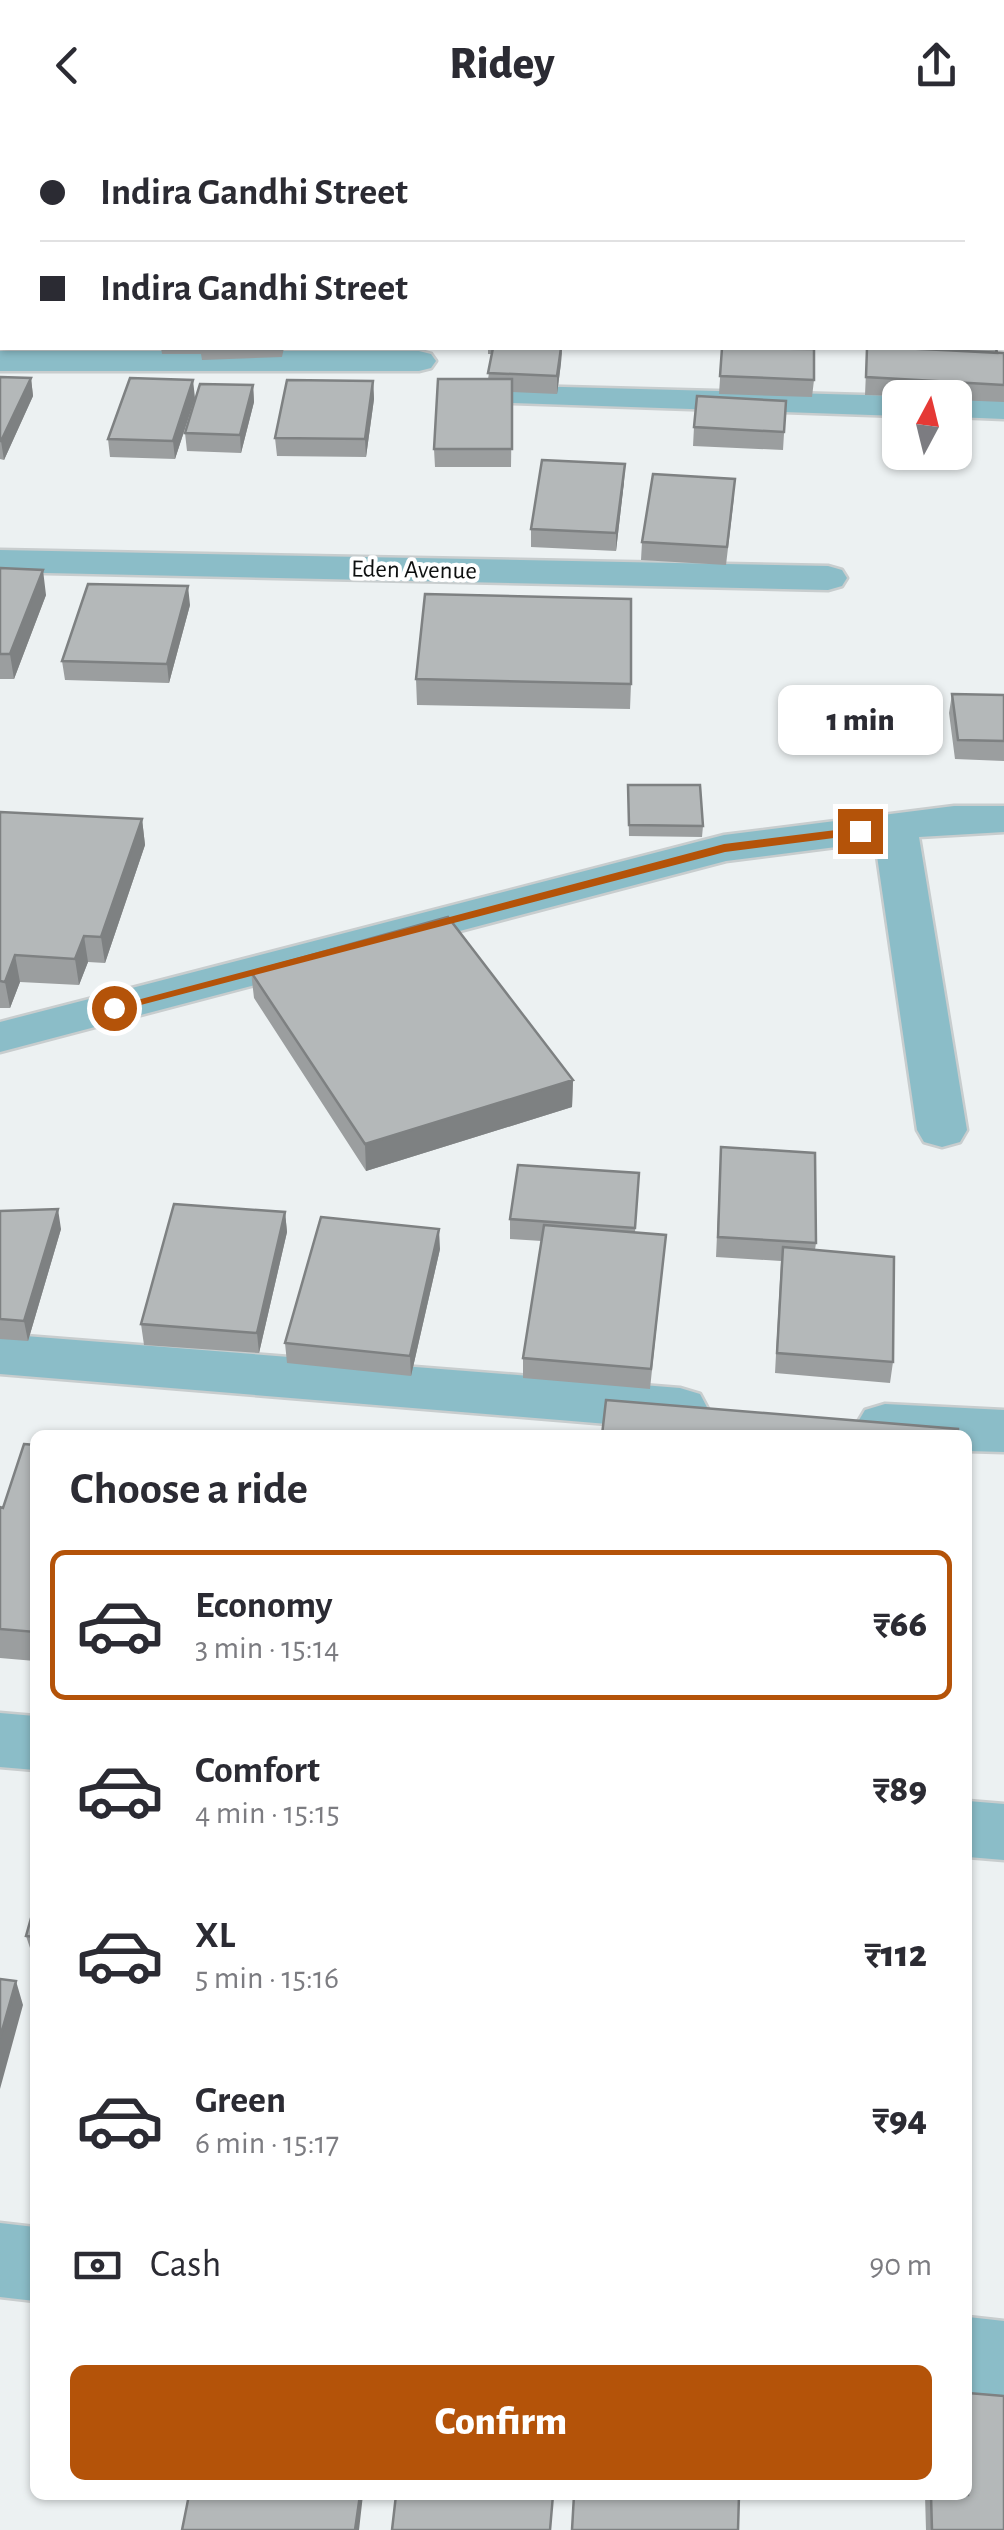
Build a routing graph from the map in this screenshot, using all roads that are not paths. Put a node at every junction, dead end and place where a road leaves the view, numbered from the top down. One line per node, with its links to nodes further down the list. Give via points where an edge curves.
1 (115, 355): 2 (street); 3 (street)
2 (0, 361)
3 (420, 361)
4 (524, 396): 5 (street)
5 (882, 406)
6 (972, 408): 7 (street)
7 (1004, 409)
8 (0, 561): 9 (street, Eden Avenue)
9 (828, 578)
10 (1004, 818): 11 (street)
11 (895, 826): 12 (street, via 724,848); 13 (street)
12 (0, 1037)
13 (942, 1130)
14 (0, 1354): 15 (street)
15 (728, 1413)
16 (827, 1421): 17 (street)
17 (1004, 1431)
18 (0, 1740): 19 (street)
19 (30, 1743)
20 (972, 1829): 21 (street)
21 (1004, 1832)
22 (0, 2260): 23 (street)
23 (30, 2263)
24 (972, 2356): 25 (street)
25 (1004, 2360)

